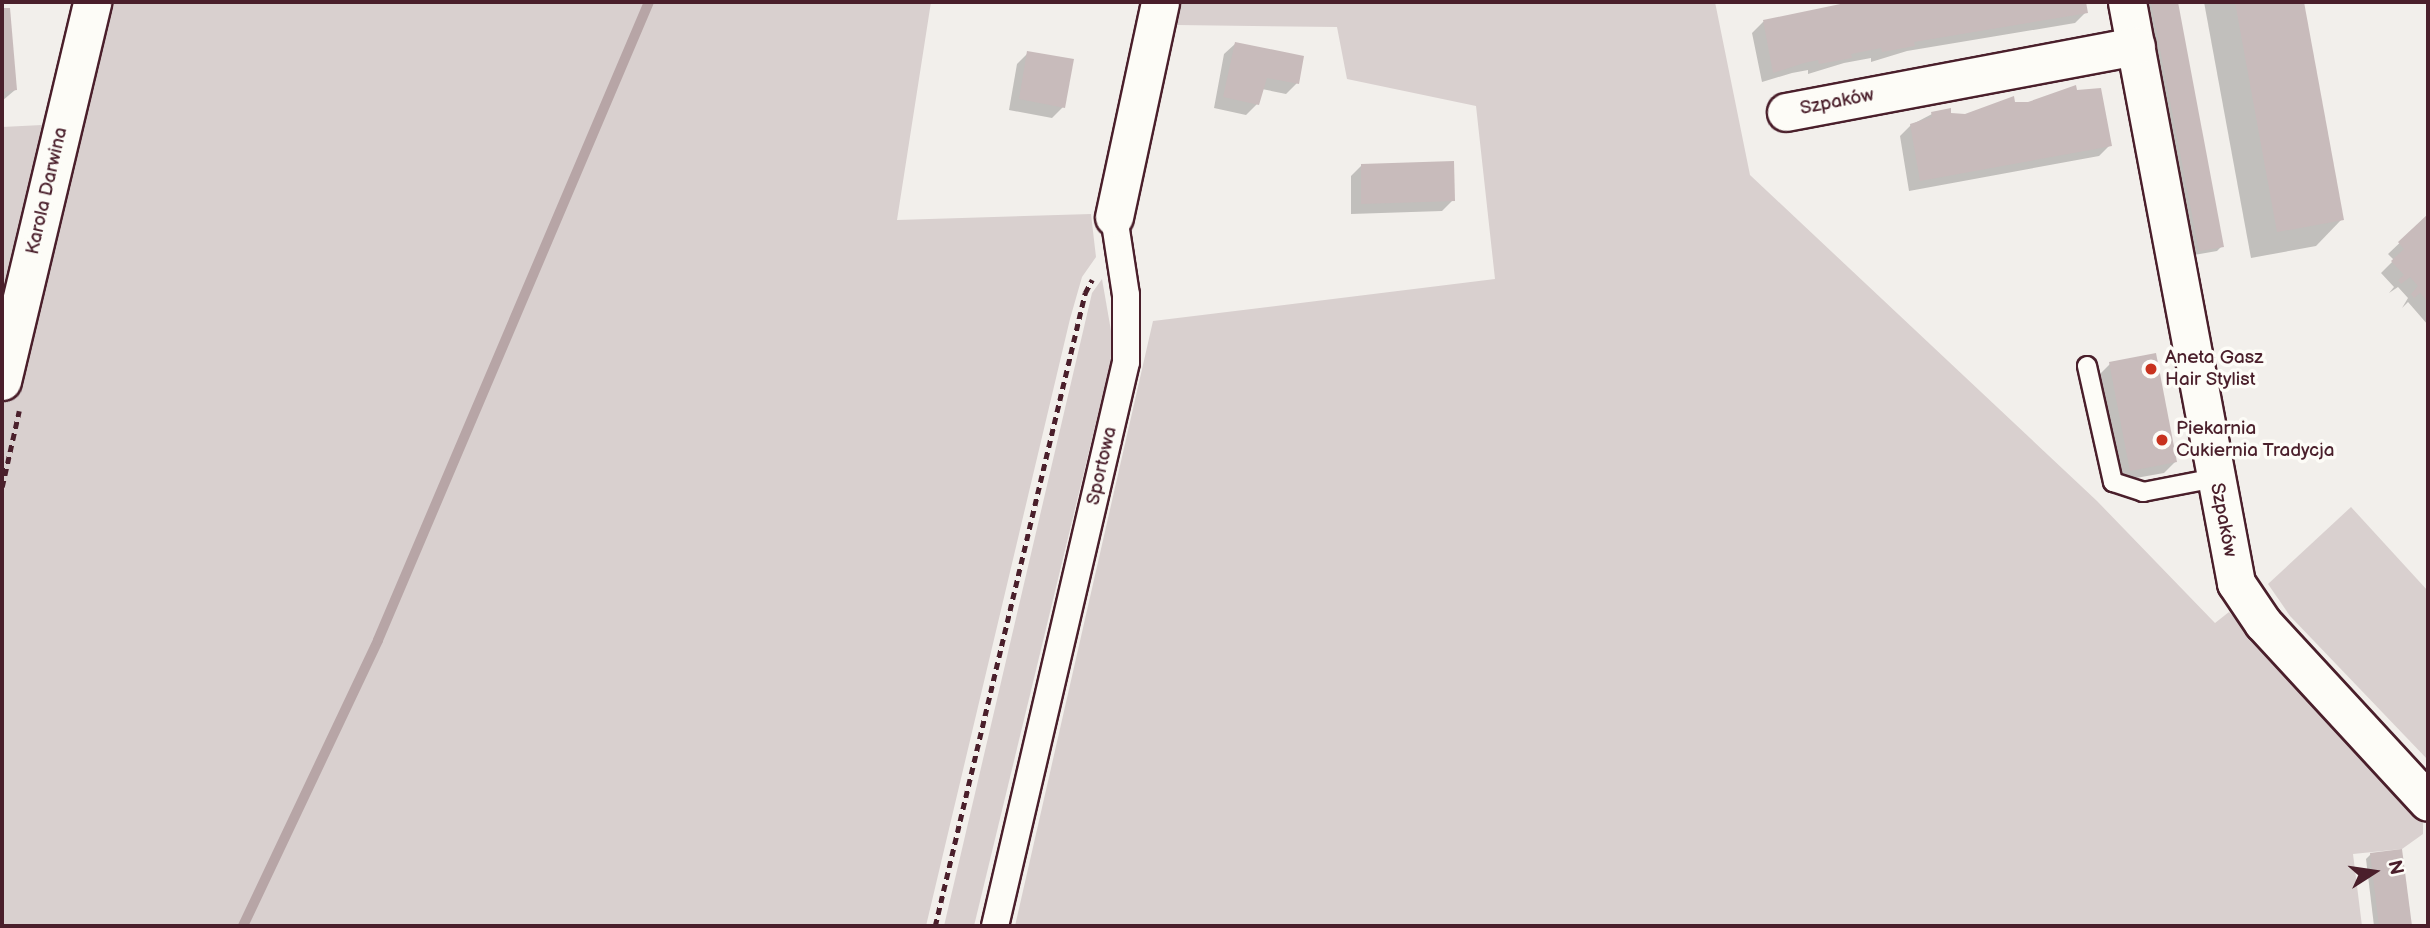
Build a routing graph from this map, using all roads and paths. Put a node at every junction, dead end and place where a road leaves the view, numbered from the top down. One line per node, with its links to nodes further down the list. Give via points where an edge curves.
1 (92, 2): 9 (street, Karola Darwina)
2 (1160, 2): 6 (street, Sportowa)
3 (2127, 2): 4 (street, Szpaków)
4 (2136, 46): 5 (street, Szpaków); 10 (street, Szpaków)
5 (1786, 112)
6 (1114, 217): 13 (street, Sportowa, via 1126,295 1126,362)
7 (1097, 271): 12 (path, via 1085,293)
8 (2087, 366): 10 (lane, via 2113,482 2143,492)
9 (2, 381)
10 (2215, 478): 11 (street, Szpaków, via 2236,583 2248,605)
11 (2428, 802)
12 (935, 926)
13 (995, 926)

